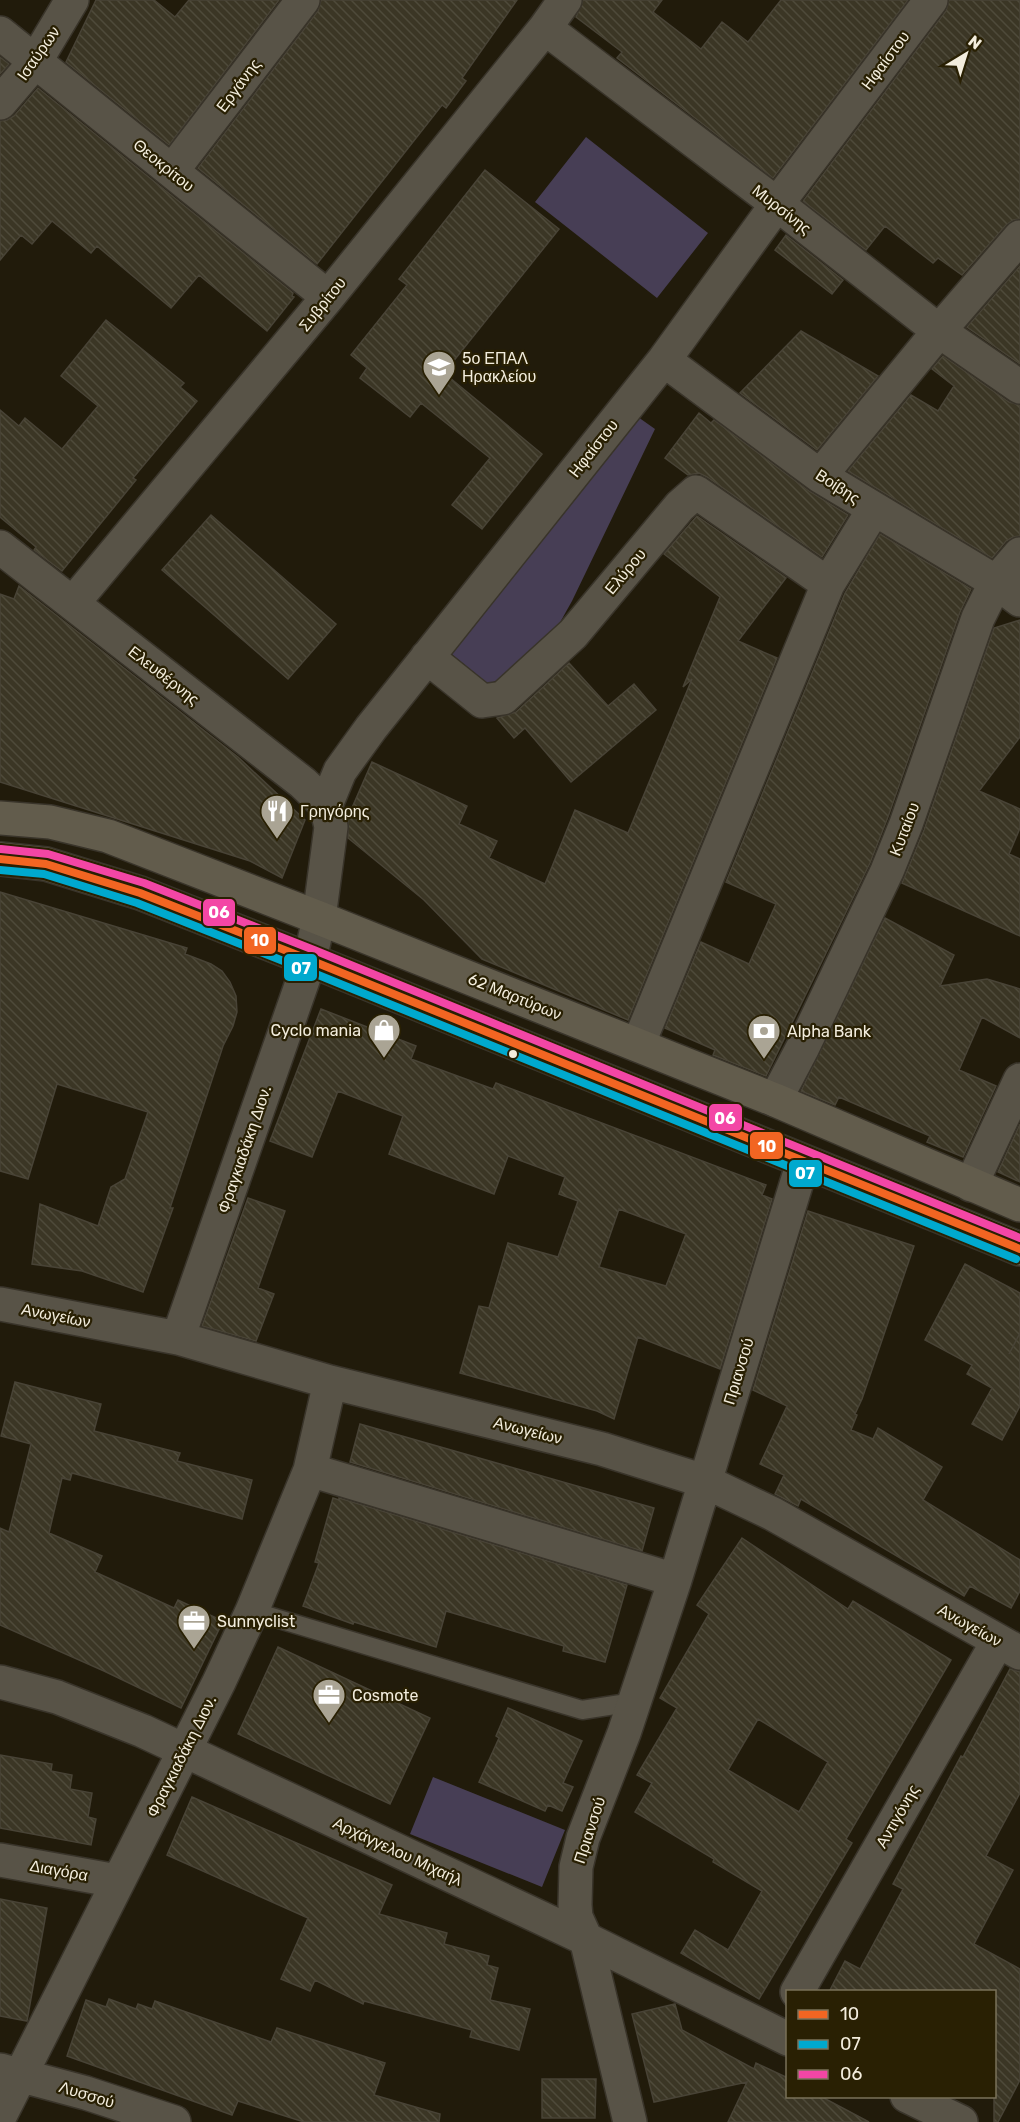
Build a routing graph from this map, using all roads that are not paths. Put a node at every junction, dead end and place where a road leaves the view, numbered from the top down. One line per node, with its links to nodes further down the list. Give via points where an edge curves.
1 (72, 0): 7 (street, Ισαύρων)
2 (303, 0): 9 (street, Εργάνης)
3 (565, 0): 5 (street, Συβρίτου)
4 (931, 0): 10 (street, Ηφαίστου)
5 (545, 28): 10 (street, Μυρσίνης); 12 (street, Συβρίτου)
6 (0, 33): 7 (street, Θεοκρίτου)
7 (35, 62): 8 (street, Ισαύρων); 9 (street, Θεοκρίτου)
8 (0, 103)
9 (172, 171): 12 (street, Θεοκρίτου)
10 (777, 204): 13 (street, Μυρσίνης); 14 (street, Ηφαίστου)
11 (1020, 237): 13 (street)
12 (328, 297): 22 (street, Συβρίτου)
13 (939, 331): 15 (street, Μυρσίνης); 16 (street)
14 (664, 360): 16 (street, Βοίβης); 23 (street, Ηφαίστου)
15 (1020, 387)
16 (820, 476): 17 (street, Βοίβης)
17 (874, 510): 20 (street); 21 (street, Βοίβης)
18 (0, 547): 22 (street, Ελευθέρνης)
19 (1020, 554): 21 (street, Κυταίου)
20 (828, 584): 23 (street, Ελύρου, via 696,492 573,634 503,698 482,701); 29 (street)
21 (1008, 591): 31 (street, Κυταίου, via 971,634 887,871)
22 (73, 603): 24 (street, Ελευθέρνης, via 297,778)
23 (428, 657): 24 (street, Ηφαίστου, via 349,756)
24 (326, 805): 27 (street, Ηφαίστου, via 331,827)
25 (0, 818): 27 (main road, 62 Μαρτύρων, via 51,822 108,836)
26 (0, 859): 28 (main road, via 46,864 140,893)
27 (319, 918): 28 (street, Φραγκιαδάκη Διον.); 29 (main road, 62 Μαρτύρων)
28 (310, 960): 32 (main road); 37 (street, Φραγκιαδάκη Διον.)
29 (638, 1045): 31 (main road, 62 Μαρτύρων)
30 (1020, 1080): 33 (street)
31 (775, 1100): 33 (main road, 62 Μαρτύρων)
32 (803, 1162): 35 (main road); 40 (street, Πριανσού)
33 (971, 1185): 34 (main road, 62 Μαρτύρων)
34 (1020, 1206)
35 (1020, 1249)
36 (0, 1304): 37 (street, Ανωγείων)
37 (178, 1338): 38 (street, Ανωγείων)
38 (330, 1382): 39 (street, Φραγκιαδάκη Διον.); 40 (street, Ανωγείων, via 602,1449)
39 (310, 1470): 41 (street); 42 (street, Φραγκιαδάκη Διον.)
40 (704, 1481): 41 (street, Πριανσού); 43 (street, Ανωγείων, via 773,1514)
41 (675, 1580): 45 (street, Πριανσού)
42 (252, 1611): 45 (lane, via 582,1710); 46 (street, Φραγκιαδάκη Διον.)
43 (1009, 1647): 50 (street, Αντιγόνης)
44 (0, 1682): 46 (street, Αρχάγγελου Μιχαήλ, via 95,1711)
45 (634, 1702): 49 (street, Πριανσού, via 583,1838 576,1867 576,1917)
46 (183, 1751): 48 (street, Φραγκιαδάκη Διον.); 49 (street, Αρχάγγελου Μιχαήλ)
47 (0, 1860): 48 (street, Διαγόρα)
48 (117, 1881): 52 (street, Φραγκιαδάκη Διον.)
49 (586, 1939): 51 (street, Αρχάγγελου Μιχαήλ); 56 (street, Πριανσού)
50 (798, 1990)
51 (783, 2026)
52 (10, 2072): 54 (street, Φραγκιαδάκη Διον.); 55 (street, Λυσσού)
53 (909, 2098): 57 (street)
54 (0, 2116)
55 (174, 2122)
56 (630, 2122)
57 (961, 2122)

